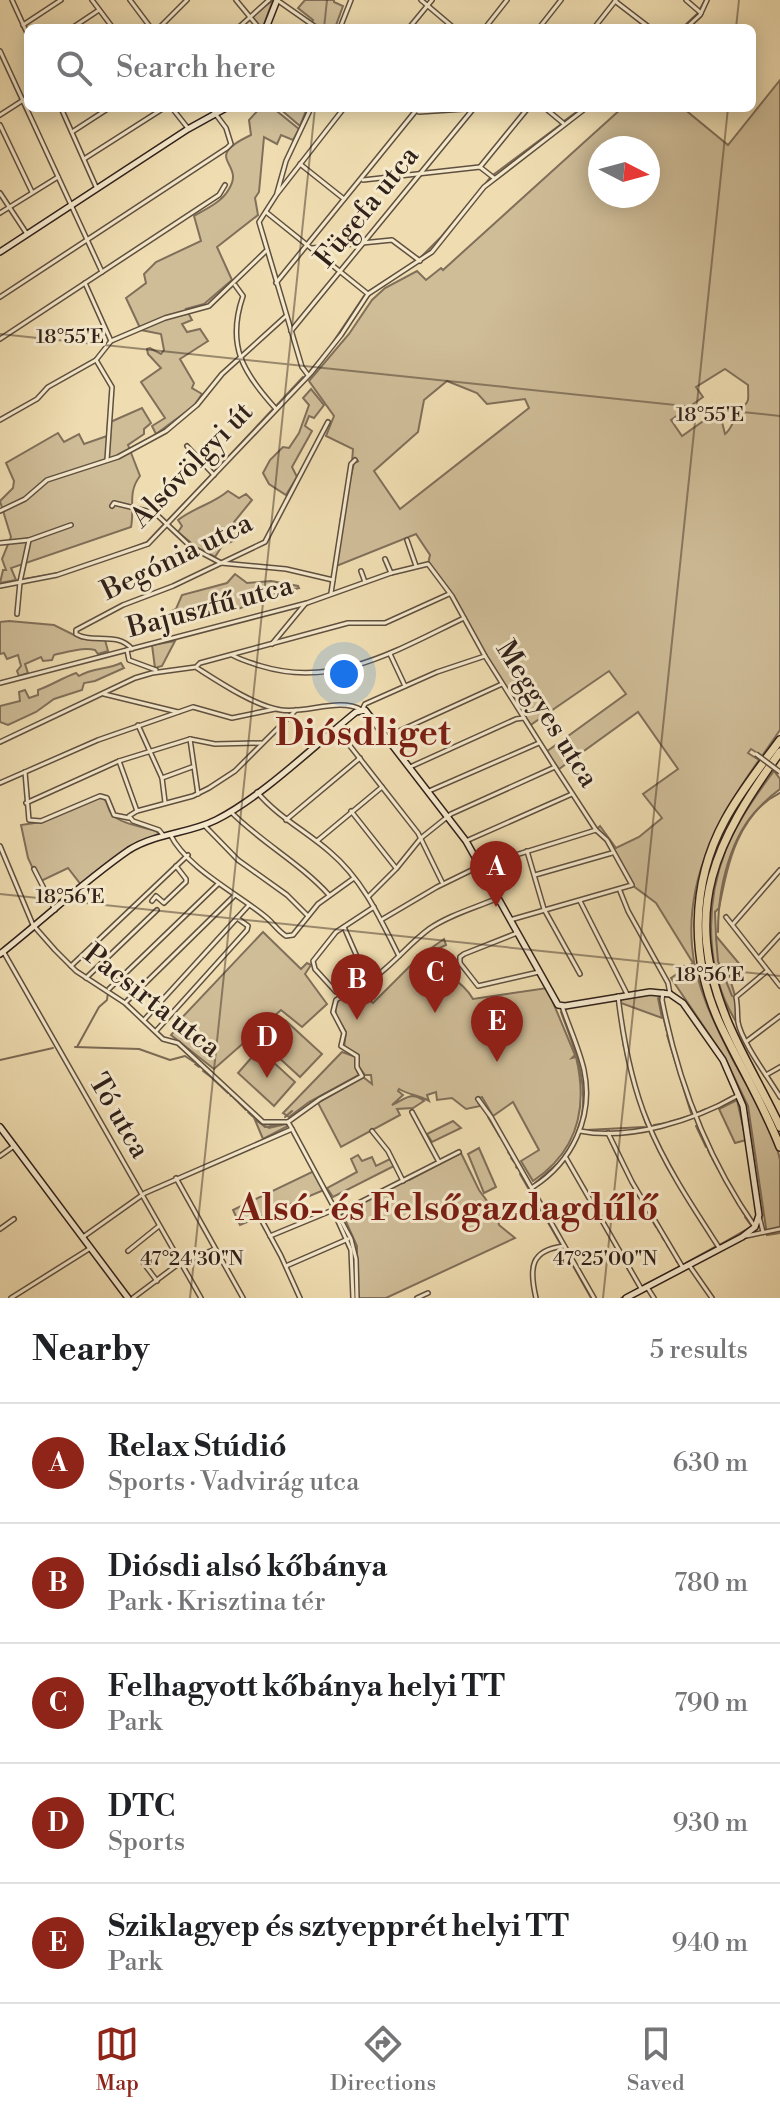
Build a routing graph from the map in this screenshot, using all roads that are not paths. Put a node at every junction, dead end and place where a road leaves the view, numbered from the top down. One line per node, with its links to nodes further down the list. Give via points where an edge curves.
1 (12, 0): 39 (street)
2 (61, 0): 22 (street)
3 (92, 0): 19 (street)
4 (138, 0): 17 (street)
5 (187, 0): 26 (street)
6 (236, 0): 21 (street)
7 (269, 0): 21 (street)
8 (277, 0): 29 (street); 30 (street)
9 (351, 0): 31 (street)
10 (421, 0): 18 (street)
11 (432, 0): 18 (street)
12 (507, 0): 34 (street)
13 (561, 0): 35 (street)
14 (616, 0): 36 (street); 37 (street)
15 (686, 0): 20 (street)
16 (707, 0): 20 (street)
17 (131, 2): 25 (street)
18 (427, 5): 32 (street); 33 (street)
19 (100, 9): 23 (street); 24 (street)
20 (701, 13): 38 (street)
21 (249, 17): 27 (street); 28 (street)
22 (25, 24)
23 (78, 24)
24 (110, 24)
25 (148, 24)
26 (163, 24)
27 (242, 24)
28 (255, 24)
29 (268, 24)
30 (311, 24)
31 (342, 24)
32 (412, 24)
33 (449, 24)
34 (488, 24)
35 (542, 24)
36 (597, 24)
37 (645, 24)
38 (690, 24)
39 (23, 25)
40 (0, 51): 41 (street)
41 (23, 101): 56 (street)
42 (28, 112): 65 (street)
43 (63, 112): 60 (street)
44 (103, 112): 60 (street)
45 (158, 112): 61 (street)
46 (175, 112): 59 (street)
47 (210, 112): 59 (street)
48 (214, 112): 79 (street, via 231,144)
49 (309, 112): 72 (street)
50 (341, 112): 62 (street)
51 (413, 112): 67 (street)
52 (470, 112): 64 (street, Fügefa utca)
53 (525, 112): 63 (street)
54 (550, 112): 57 (street)
55 (580, 112): 57 (street)
56 (0, 115)
57 (563, 123): 66 (street)
58 (0, 125): 70 (street)
59 (188, 129): 69 (street)
60 (72, 132): 61 (street)
61 (84, 159): 69 (street)
62 (300, 164): 72 (street); 73 (street)
63 (480, 167): 64 (street); 66 (street)
64 (419, 175): 67 (street); 80 (street, Fügefa utca)
65 (58, 177): 70 (street); 74 (street)
66 (494, 178): 85 (street)
67 (360, 180): 73 (street)
68 (225, 185): 86 (street, via 219,195)
69 (97, 189): 74 (street)
70 (32, 192): 75 (street)
71 (0, 193): 75 (street)
72 (277, 194): 76 (street)
73 (344, 199): 81 (street)
74 (71, 206): 78 (street); 79 (street)
75 (9, 208): 77 (street); 78 (street)
76 (266, 212): 81 (street); 83 (street, via 259,225)
77 (0, 213)
78 (27, 234): 84 (street)
79 (87, 239): 86 (street); 92 (street)
80 (364, 242): 82 (street); 85 (street, via 396,241); 87 (street, Fügefa utca)
81 (307, 244): 82 (street); 90 (street)
82 (312, 248): 87 (street)
83 (266, 251): 89 (street); 90 (street)
84 (0, 252)
85 (420, 261): 91 (street)
86 (102, 272): 88 (street)
87 (340, 272): 91 (street); 94 (street, Fügefa utca)
88 (85, 283): 95 (street); 96 (street)
89 (234, 283): 96 (street, via 209,306); 97 (street, via 243,294 236,313)
90 (276, 283): 93 (street)
91 (368, 294): 99 (street, Alsóvölgyi út)
92 (0, 297)
93 (286, 316): 94 (street); 97 (street)
94 (291, 332): 99 (street)
95 (1, 337)
96 (111, 341): 98 (street)
97 (239, 358): 100 (street); 105 (street, via 166,431)
98 (96, 360): 101 (street); 105 (street, via 112,387)
99 (308, 375): 100 (street, Alsóvölgyi út)
100 (276, 409): 106 (street, Alsóvölgyi út)
101 (0, 420)
102 (328, 422): 115 (street, Begónia utca, via 267,540)
103 (187, 446): 106 (street)
104 (355, 460): 120 (street)
105 (107, 461): 108 (street, via 47,480)
106 (214, 475): 109 (street, Alsóvölgyi út)
107 (112, 506): 109 (street, via 154,513)
108 (0, 511)
109 (167, 524): 115 (street, via 191,547); 121 (street, Alsóvölgyi út, via 145,545)
110 (71, 525): 111 (street)
111 (29, 540): 113 (street); 121 (street)
112 (407, 540): 117 (street)
113 (0, 543)
114 (385, 559): 119 (street)
115 (221, 563): 120 (street); 130 (street, Begónia utca, via 75,632 83,638 122,641)
116 (428, 564): 117 (street, Bajuszfű utca); 124 (street, Meggyes utca)
117 (416, 566): 119 (street, Bajuszfű utca)
118 (361, 571): 122 (street)
119 (391, 573): 122 (street, Bajuszfű utca)
120 (333, 580): 125 (street)
121 (20, 582): 123 (street, Alsóvölgyi út); 127 (street)
122 (365, 583): 125 (street, Bajuszfű utca)
123 (0, 586)
124 (449, 594): 128 (street, Meggyes utca); 129 (street, via 385,623 348,623)
125 (331, 595): 126 (street, Bajuszfű utca)
126 (307, 603): 129 (street); 130 (street, Bajuszfű utca)
127 (17, 614)
128 (464, 618): 131 (street); 133 (street, Meggyes utca)
129 (272, 644): 132 (street)
130 (129, 650): 135 (street, via 132,662); 136 (street, Bajuszfű utca)
131 (390, 654): 132 (street, via 347,669 286,674); 138 (street)
132 (232, 655): 134 (street)
133 (485, 656): 137 (street, Meggyes utca); 138 (street)
134 (196, 667): 135 (street); 140 (street, via 232,691)
135 (159, 671): 139 (street)
136 (0, 683)
137 (502, 684): 143 (street, Meggyes utca); 149 (street)
138 (405, 686): 142 (street)
139 (103, 694): 144 (street); 152 (street)
140 (275, 709): 141 (street); 144 (street, via 232,718 197,707)
141 (296, 710): 142 (street); 153 (street)
142 (362, 710): 148 (street); 149 (street)
143 (520, 711): 145 (street, Meggyes utca); 146 (street)
144 (178, 712): 147 (street)
145 (524, 718): 146 (street); 154 (street, Meggyes utca)
146 (516, 719): 162 (street)
147 (138, 725): 156 (street); 165 (street)
148 (336, 728): 158 (street); 171 (street)
149 (386, 737): 162 (street)
150 (190, 739): 153 (street); 156 (street); 161 (street)
151 (780, 740): 260 (highway, via 720,830 705,871 698,929 711,1003)
152 (0, 742)
153 (261, 743): 172 (street, via 235,771)
154 (539, 743): 163 (street, Meggyes utca); 170 (street)
155 (749, 750): 166 (street, bridge)
156 (151, 751): 160 (street); 167 (street)
157 (780, 752): 164 (highway)
158 (360, 758): 169 (street); 181 (street)
159 (780, 758): 164 (highway)
160 (119, 761): 175 (street); 176 (street)
161 (193, 767): 167 (street); 172 (street)
162 (410, 767): 170 (street)
163 (555, 767): 173 (street, Meggyes utca); 179 (street)
164 (768, 769): 253 (highway, via 722,846 711,880 706,933 719,999)
165 (25, 772): 168 (street); 175 (street)
166 (780, 772)
167 (162, 778): 174 (street)
168 (0, 783)
169 (382, 787): 178 (street); 185 (street)
170 (429, 791): 179 (street)
171 (257, 792): 177 (street); 181 (street)
172 (198, 794): 174 (street)
173 (573, 794): 183 (street, Meggyes utca); 187 (street)
174 (165, 802): 176 (street)
175 (26, 803): 180 (street, via 33,822 100,796 107,798 114,815)
176 (137, 811): 180 (street)
177 (230, 811): 182 (street); 202 (street)
178 (351, 811): 186 (street); 195 (street)
179 (449, 817): 185 (street); 187 (street)
180 (129, 818): 184 (street)
181 (286, 820): 186 (street)
182 (204, 825): 184 (street); 213 (street)
183 (596, 830): 189 (street); 190 (street, Meggyes utca)
184 (166, 835): 191 (street); 211 (street, via 126,853)
185 (421, 838): 195 (street); 200 (street)
186 (316, 841): 198 (street)
187 (466, 841): 193 (street)
188 (0, 846): 219 (street, Pacsirta utca)
189 (527, 851): 193 (street); 197 (street)
190 (612, 853): 197 (street); 201 (street, Meggyes utca, via 632,885)
191 (188, 855): 192 (street); 199 (street)
192 (176, 866): 207 (street, via 186,882 164,903 156,896); 226 (street)
193 (480, 866): 200 (street); 205 (street)
194 (34, 869): 211 (street)
195 (396, 869): 204 (street)
196 (780, 870): 218 (street)
197 (535, 875): 210 (street)
198 (354, 878): 202 (street); 204 (street)
199 (218, 884): 203 (street); 234 (street)
200 (443, 884): 216 (street)
201 (620, 891): 206 (street); 235 (street, via 668,983)
202 (329, 895): 213 (street)
203 (234, 896): 208 (street); 238 (street)
204 (369, 896): 209 (street)
205 (498, 898): 217 (street); 224 (street, via 444,920)
206 (580, 900): 210 (street); 236 (street)
207 (152, 901)
208 (249, 905): 213 (street, via 284,935 293,935); 215 (street)
209 (374, 907): 216 (street); 220 (street)
210 (544, 909): 217 (street); 229 (street)
211 (55, 910): 219 (street)
212 (157, 910): 230 (street)
213 (308, 916)
214 (726, 917): 218 (street)
215 (237, 918): 241 (street); 242 (street, via 247,930)
216 (381, 920): 224 (street)
217 (510, 920): 221 (street)
218 (733, 924): 225 (street)
219 (34, 926): 223 (street); 226 (street, Pacsirta utca)
220 (344, 926): 231 (street); 233 (street, via 312,964 338,992)
221 (517, 933): 228 (street); 228 (street, via 461,956 460,963 478,986)
222 (780, 935): 225 (street)
223 (2, 953): 268 (street, Tó utca)
224 (399, 956): 231 (street)
225 (759, 958): 227 (street)
226 (70, 966): 230 (street, Pacsirta utca)
227 (767, 971): 232 (street); 243 (street, via 736,997 738,1022)
228 (539, 972): 239 (street)
229 (580, 974)
230 (86, 978): 234 (street, Pacsirta utca)
231 (368, 982): 233 (street)
232 (780, 986)
233 (354, 989): 251 (street, via 336,1000 333,1012 344,1033 341,1046 357,1056 362,1076)
234 (108, 990): 238 (street, Pacsirta utca)
235 (667, 993): 236 (street); 246 (street, via 683,1003 715,1048); 250 (street, via 662,998)
236 (627, 994): 237 (street)
237 (618, 996): 239 (street); 254 (street, via 633,1077)
238 (125, 1003): 241 (street, Pacsirta utca)
239 (560, 1006): 257 (street, via 585,1074)
240 (780, 1016): 243 (street)
241 (144, 1020): 242 (street, Pacsirta utca)
242 (156, 1031): 251 (street, Pacsirta utca, via 203,1064 263,1122)
243 (747, 1041): 245 (street)
244 (780, 1067): 245 (street)
245 (766, 1075): 247 (street)
246 (739, 1095): 250 (street); 274 (street)
247 (780, 1097)
248 (478, 1099): 267 (street)
249 (412, 1112): 264 (street)
250 (694, 1117): 254 (street); 274 (street, via 717,1163)
251 (288, 1122): 255 (street)
252 (0, 1127): 259 (street)
253 (780, 1127)
254 (650, 1128): 258 (street); 282 (street)
255 (292, 1129): 265 (street); 269 (street)
256 (372, 1131): 266 (street)
257 (580, 1131): 258 (street); 263 (street)
258 (608, 1133): 287 (street)
259 (14, 1146): 262 (street); 277 (street)
260 (780, 1147)
261 (459, 1152): 264 (street)
262 (0, 1156)
263 (566, 1157): 267 (street); 289 (street)
264 (439, 1162): 266 (street)
265 (176, 1178): 268 (street); 281 (street)
266 (403, 1181): 269 (street)
267 (531, 1188): 279 (street)
268 (143, 1194): 272 (street, Tó utca); 277 (street)
269 (339, 1213): 296 (street, via 355,1254)
270 (14, 1219): 273 (street)
271 (261, 1219): 276 (street)
272 (161, 1224): 283 (street); 285 (street, Tó utca)
273 (0, 1229)
274 (762, 1229): 275 (street); 282 (street)
275 (780, 1229)
276 (270, 1236): 278 (street, via 331,1209); 286 (street)
277 (82, 1237): 280 (street)
278 (348, 1239): 286 (street); 296 (street)
279 (564, 1246): 298 (street, via 538,1254 530,1270); 299 (street)
280 (91, 1248): 292 (street); 293 (street)
281 (216, 1249): 285 (street); 294 (street)
282 (720, 1249): 287 (street)
283 (128, 1251)
284 (142, 1261): 288 (street)
285 (182, 1263): 288 (street); 291 (street, Tó utca)
286 (286, 1266): 295 (street)
287 (686, 1267): 289 (street); 302 (street)
288 (157, 1281): 293 (street)
289 (644, 1288): 300 (street); 301 (street)
290 (428, 1293): 297 (street)
291 (199, 1297)
292 (11, 1298)
293 (131, 1298)
294 (243, 1298)
295 (300, 1298)
296 (355, 1298)
297 (417, 1298)
298 (536, 1298)
299 (594, 1298)
300 (626, 1298)
301 (654, 1298)
302 (712, 1298)

